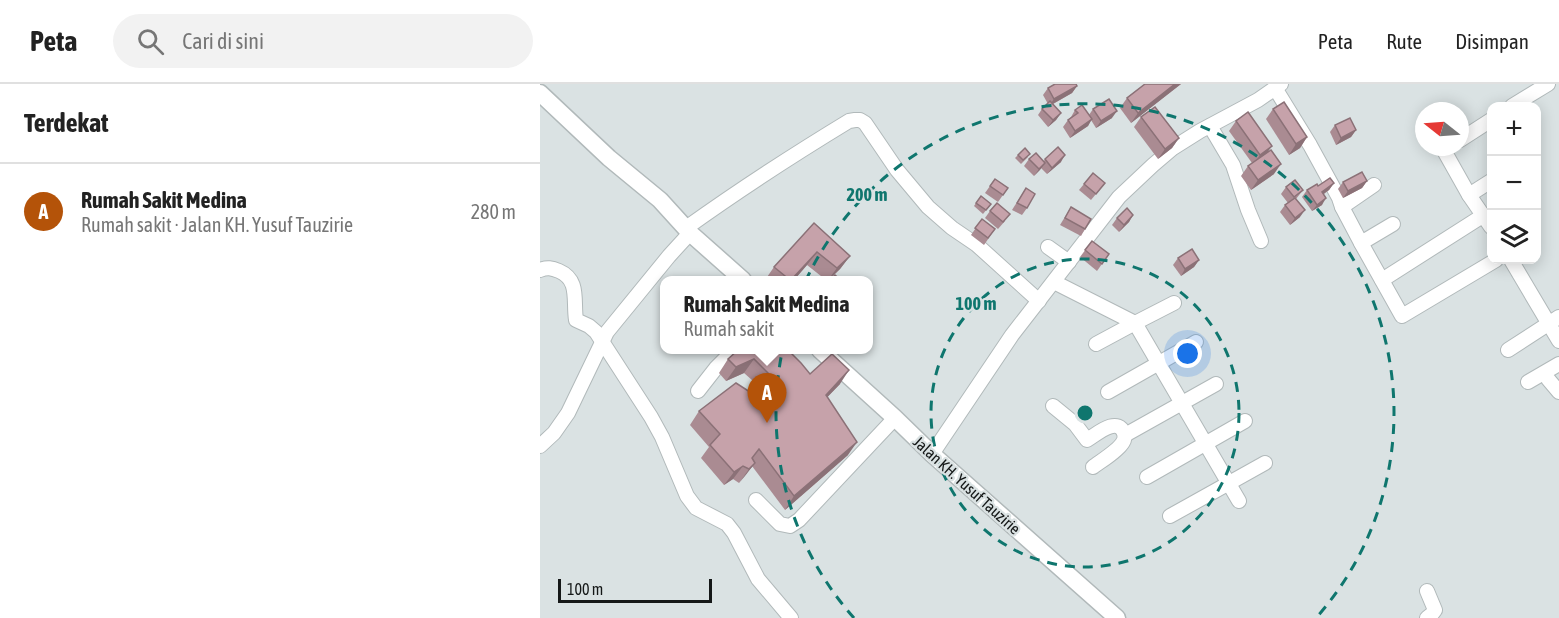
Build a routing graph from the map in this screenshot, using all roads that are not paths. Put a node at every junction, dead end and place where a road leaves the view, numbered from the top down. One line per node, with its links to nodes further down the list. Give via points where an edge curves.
1 (1548, 84): 4 (street)
2 (1278, 86): 6 (street); 12 (street)
3 (540, 93): 16 (main road, via 660,200)
4 (1519, 102)
5 (1487, 123): 7 (street)
6 (1210, 126): 17 (street, via 1233,165); 20 (street, via 1173,148 1119,197)
7 (1469, 134)
8 (1449, 156): 11 (street)
9 (1487, 184): 11 (street)
10 (1374, 185): 12 (street)
11 (1469, 195): 13 (street)
12 (1342, 207): 18 (street)
13 (1487, 220)
14 (1487, 222): 25 (street)
15 (1392, 224): 18 (street)
16 (688, 231): 24 (main road); 27 (street, via 737,192 800,151 849,121 860,120 928,207); 31 (street)
17 (1261, 241)
18 (1361, 243): 25 (street)
19 (1048, 247): 20 (street)
20 (1069, 262): 26 (street)
21 (1489, 264): 25 (street, via 1402,316)
22 (1513, 264): 29 (street)
23 (540, 270): 31 (street, via 551,267 570,277 576,320 592,328)
24 (739, 276)
25 (1382, 280)
26 (1054, 282): 27 (street); 30 (street)
27 (1039, 301): 53 (street)
28 (1174, 303): 30 (street)
29 (1554, 320): 33 (street); 35 (street)
30 (1135, 323): 34 (street); 38 (street)
31 (602, 340): 52 (street, via 568,413); 63 (street, via 651,417 693,505 727,524 758,579)
32 (1196, 342): 38 (street)
33 (1559, 342)
34 (1096, 344)
35 (1508, 350)
36 (730, 354): 43 (street)
37 (824, 354): 48 (main road, Jalan KH. Yusuf Tauzirie)
38 (1159, 363): 44 (street); 46 (street)
39 (1559, 363): 41 (street)
40 (1548, 379): 45 (street)
41 (1528, 382)
42 (1216, 384): 46 (street)
43 (698, 391)
44 (1108, 392)
45 (1559, 392)
46 (1182, 403): 50 (street); 51 (street)
47 (1053, 406): 50 (street, via 1088,440 1111,426 1119,427)
48 (895, 418): 53 (main road, Jalan KH. Yusuf Tauzirie); 58 (street, via 790,526 780,524)
49 (1245, 421): 51 (street)
50 (1125, 435): 55 (street, via 1122,444)
51 (1206, 444): 56 (street); 57 (street)
52 (540, 446)
53 (932, 454): 62 (main road, Jalan KH. Yusuf Tauzirie)
54 (1265, 463): 57 (street)
55 (1094, 467)
56 (1147, 477)
57 (1229, 483): 59 (street); 60 (street)
58 (756, 500)
59 (1239, 501)
60 (1170, 516)
61 (1427, 591): 64 (street, via 1435,610)
62 (1112, 616)
63 (791, 618)
64 (1427, 618)

